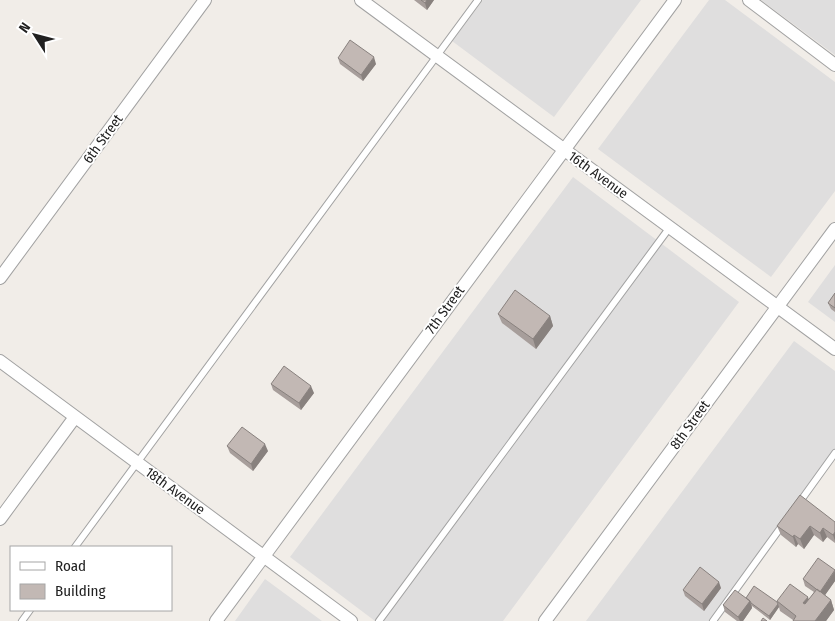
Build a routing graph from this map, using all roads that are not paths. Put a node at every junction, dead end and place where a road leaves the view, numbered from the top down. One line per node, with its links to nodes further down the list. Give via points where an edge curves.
1 (205, 0): 11 (street, 6th Street)
2 (361, 0): 6 (street, 16th Avenue)
3 (478, 0): 6 (lane)
4 (675, 0): 8 (street, 7th Street)
5 (749, 0): 7 (street)
6 (437, 55): 8 (street, 16th Avenue); 17 (lane)
7 (835, 65)
8 (563, 150): 9 (street, 16th Avenue); 22 (street, 7th Street)
9 (670, 228): 12 (street, 16th Avenue); 25 (lane)
10 (835, 229): 12 (street, 8th Street)
11 (0, 278)
12 (777, 307): 13 (street, 16th Avenue); 26 (street, 8th Street)
13 (835, 349)
14 (0, 361): 15 (street, 18th Avenue)
15 (75, 417): 17 (street, 18th Avenue); 20 (street)
16 (835, 453): 18 (lane)
17 (137, 462): 21 (lane); 22 (street, 18th Avenue)
18 (794, 509)
19 (788, 517): 27 (lane)
20 (0, 519)
21 (76, 546)
22 (264, 556): 23 (street, 7th Street); 24 (street, 18th Avenue)
23 (216, 621)
24 (351, 621)
25 (379, 621)
26 (545, 621)
27 (712, 621)

